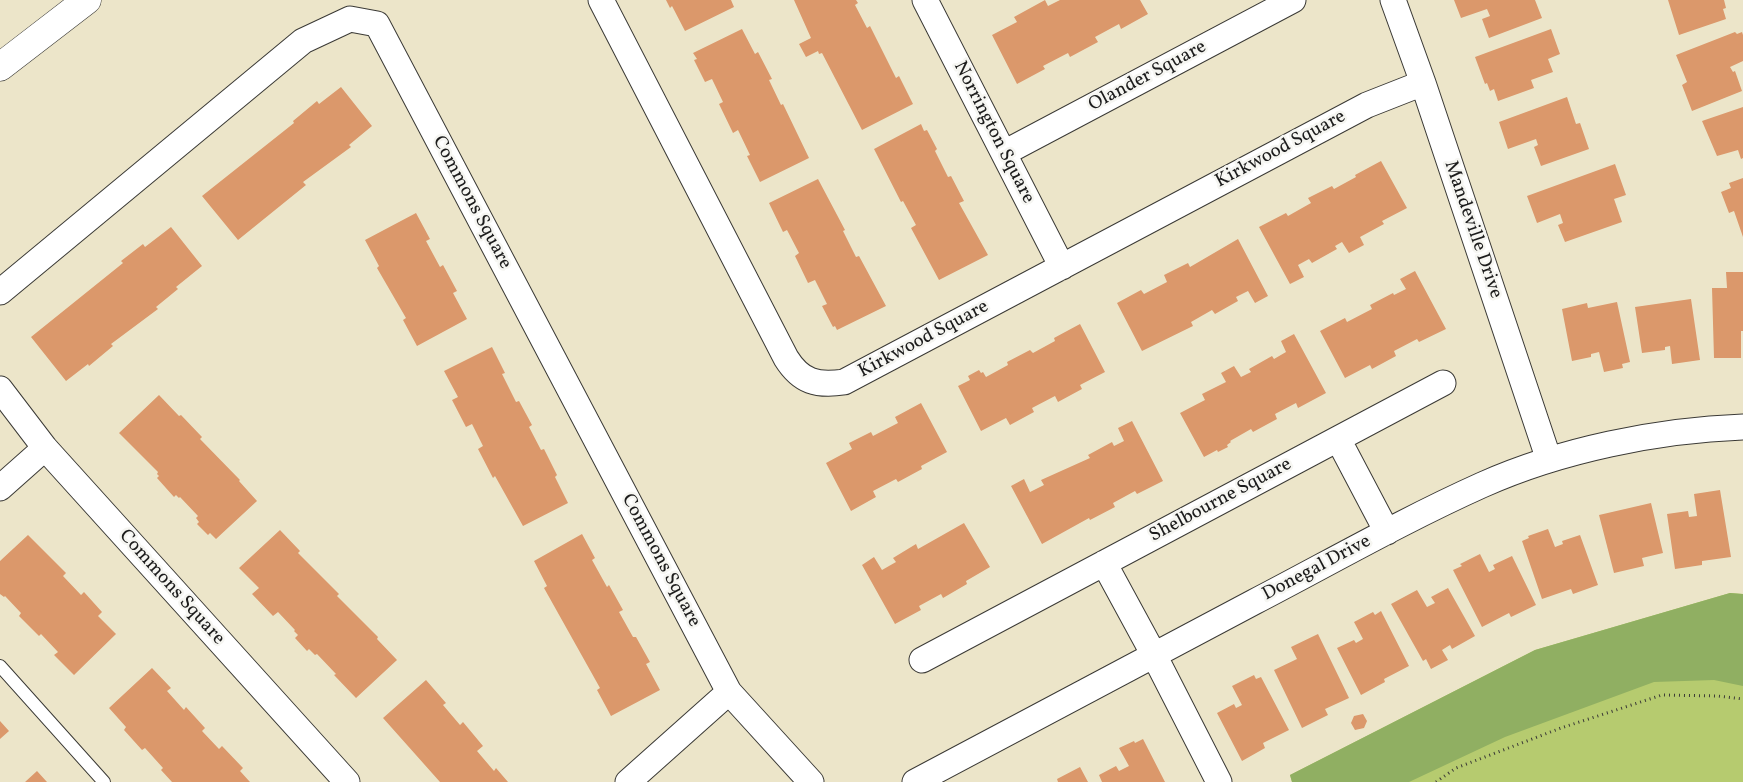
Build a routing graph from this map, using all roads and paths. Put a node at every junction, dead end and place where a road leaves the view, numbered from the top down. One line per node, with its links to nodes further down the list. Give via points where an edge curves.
1 (87, 0): 6 (street)
2 (601, 0): 9 (street, Kirkwood Square, via 786,358 793,369 808,381 826,385 844,382)
3 (925, 0): 8 (street, Norrington Square)
4 (1293, 0): 8 (street, Olander Square)
5 (1393, 0): 7 (street, Mandeville Drive)
6 (0, 67)
7 (1423, 83): 9 (street, Kirkwood Square, via 1367,105); 16 (street, Mandeville Drive)
8 (1004, 154): 9 (street, Norrington Square)
9 (1062, 267)
10 (0, 292): 23 (street, Commons Square, via 303,41 350,20 378,24)
11 (1443, 383): 14 (street, Shelbourne Square)
12 (0, 389): 15 (street, Commons Square)
13 (1743, 427): 16 (street, Donegal Drive, via 1642,437)
14 (1338, 439): 18 (street); 19 (street, Shelbourne Square)
15 (45, 448): 17 (street); 26 (street, Commons Square)
16 (1549, 460): 18 (street, Donegal Drive, via 1483,485)
17 (0, 488)
18 (1387, 532): 20 (street, Donegal Drive)
19 (1104, 563): 20 (street); 21 (street, Shelbourne Square)
20 (1154, 655): 29 (street, Donegal Drive); 30 (street)
21 (922, 660)
22 (0, 666): 25 (lane)
23 (729, 692): 27 (street); 28 (street, Commons Square)
24 (1743, 699): 31 (path, via 1662,696 1561,728 1456,768)
25 (104, 782)
26 (347, 782)
27 (628, 782)
28 (811, 782)
29 (915, 782)
30 (1219, 782)
31 (1436, 782)

